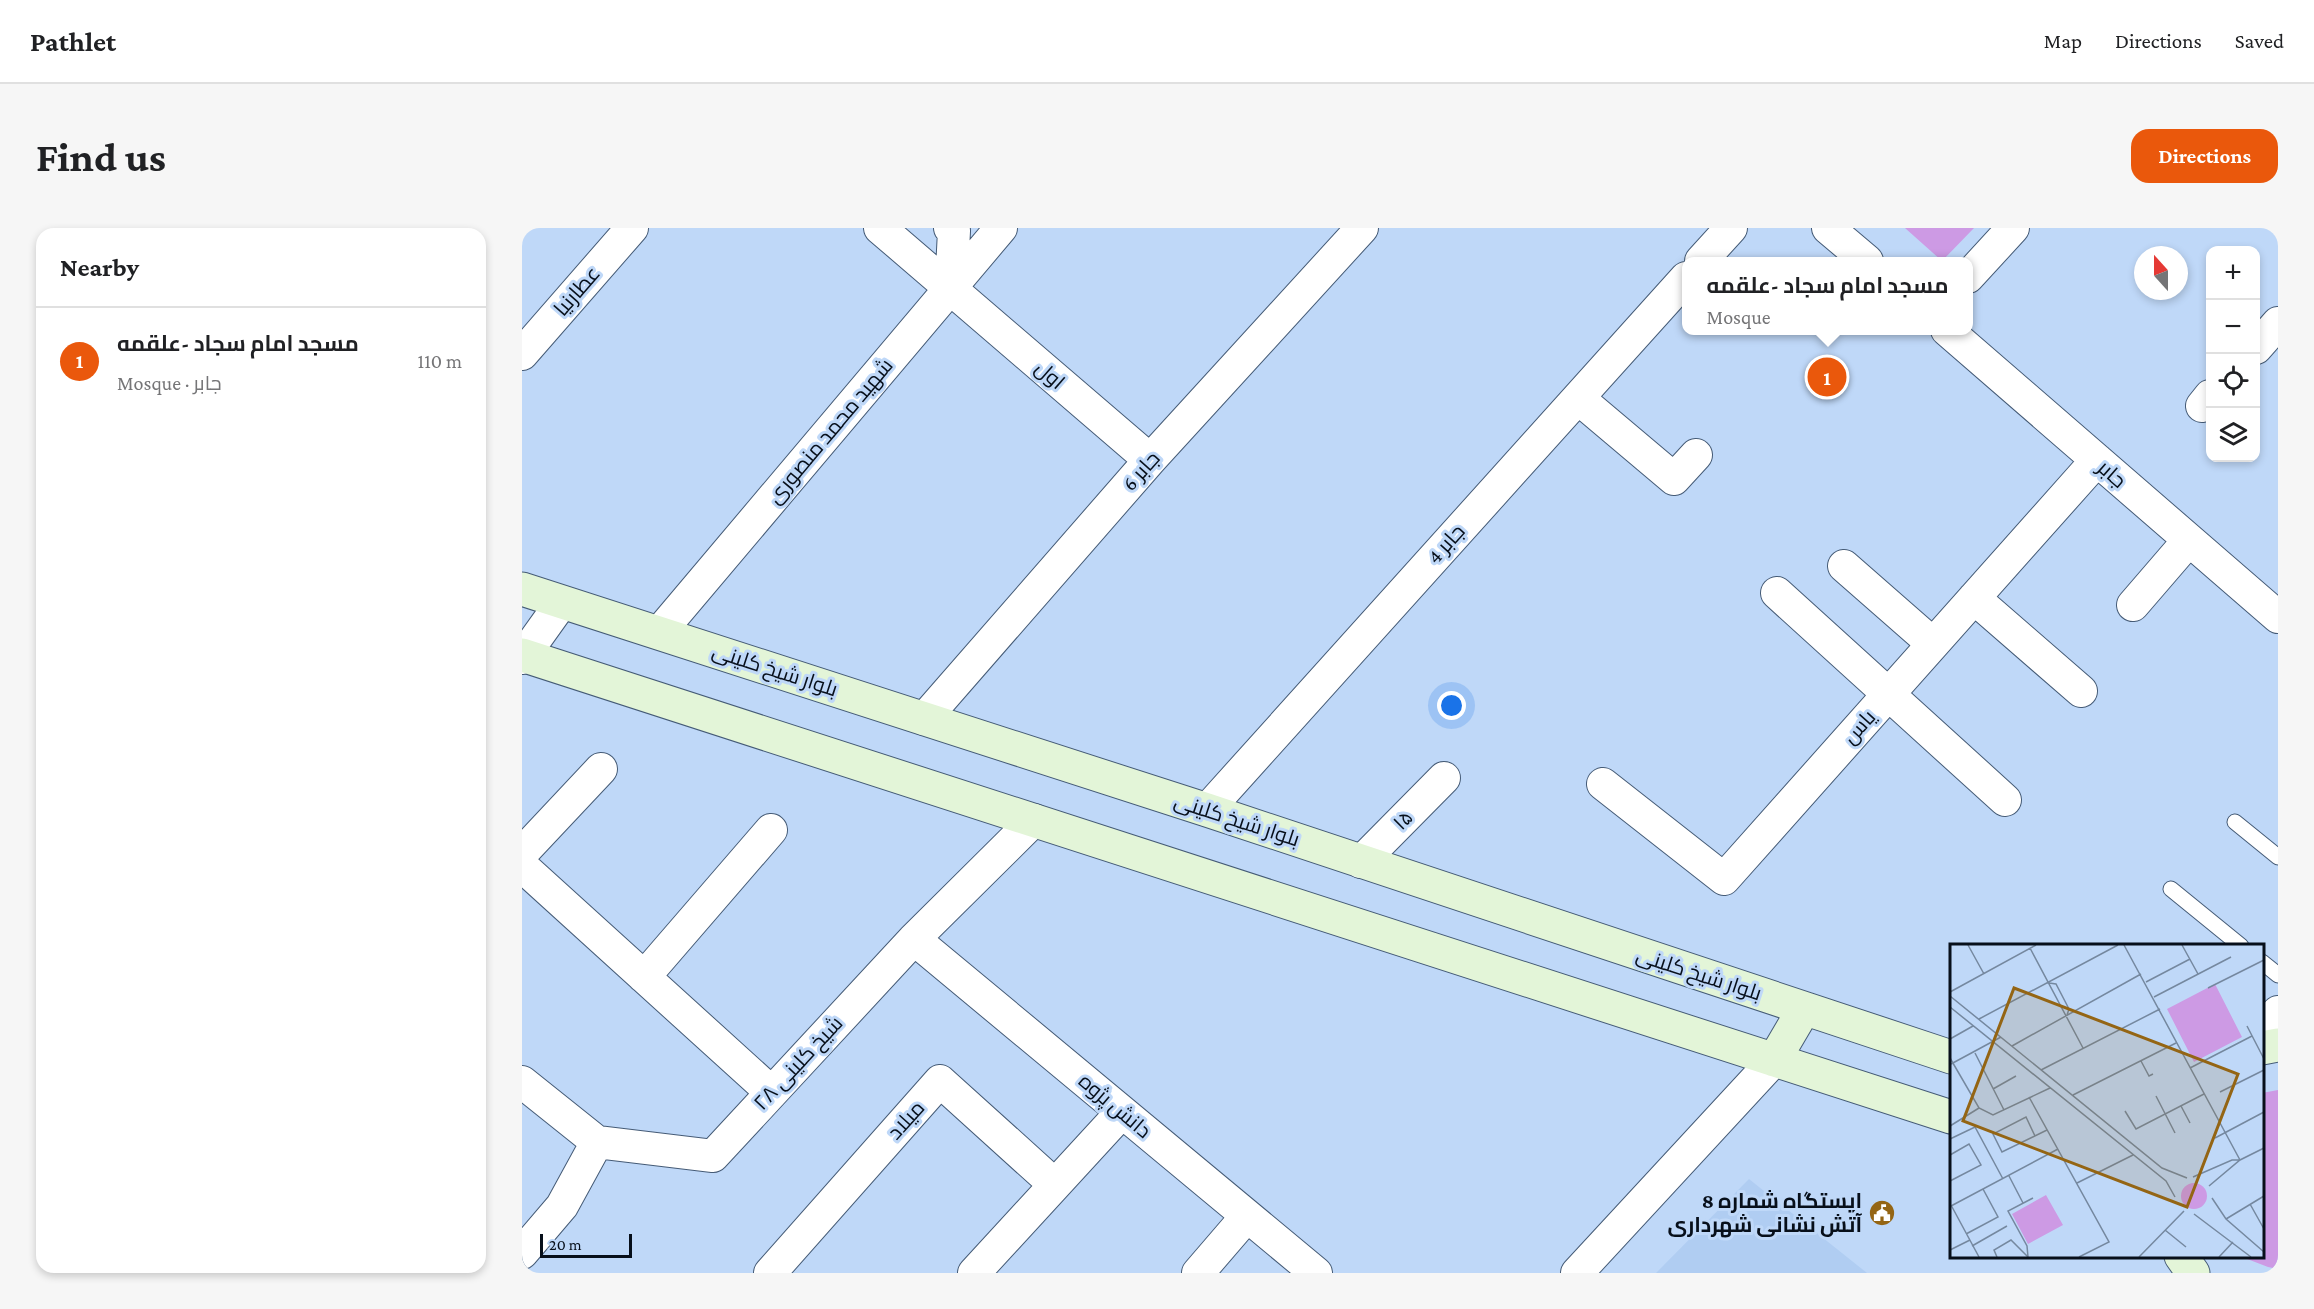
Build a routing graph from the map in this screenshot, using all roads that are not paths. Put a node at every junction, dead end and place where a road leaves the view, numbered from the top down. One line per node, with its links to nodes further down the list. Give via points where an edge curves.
1 (632, 228): 17 (street, عطارنیا)
2 (880, 228): 13 (street, اول)
3 (950, 228): 13 (street, via 954,231)
4 (1001, 228): 13 (street, شهید محمد منصوری)
5 (1362, 228): 20 (street, جابر 6)
6 (1731, 228): 9 (street)
7 (1828, 228): 10 (street)
8 (2013, 228): 11 (street)
9 (1705, 257)
10 (1861, 257)
11 (1973, 272)
12 (1682, 282): 18 (street, جابر 4)
13 (951, 289): 20 (street, اول); 30 (street, شهید محمد منصوری)
14 (2278, 323): 16 (street)
15 (1953, 335): 21 (street, جابر)
16 (2260, 343)
17 (522, 354)
18 (1578, 398): 19 (street, via 1674,479); 40 (street, جابر 4)
19 (1696, 455)
20 (1150, 460): 35 (street, جابر 6)
21 (2097, 460): 22 (street, جابر); 26 (street, یاس)
22 (2189, 540): 28 (street); 29 (street, جابر)
23 (1844, 566): 31 (street)
24 (522, 589): 27 (main road, بلوار شیخ کلینی)
25 (1777, 593): 34 (street)
26 (1974, 598): 31 (street, یاس); 33 (street)
27 (562, 602): 30 (main road, بلوار شیخ کلینی); 32 (street)
28 (2133, 605)
29 (2278, 616)
30 (659, 633): 35 (main road, بلوار شیخ کلینی)
31 (1933, 644): 34 (street, یاس)
32 (523, 656): 41 (main road)
33 (2081, 691)
34 (1889, 693): 38 (street, یاس, via 1724,879); 39 (street)
35 (924, 719): 40 (main road, بلوار شیخ کلینی)
36 (602, 769): 44 (street)
37 (1444, 778): 46 (street, ۱۵)
38 (1603, 784)
39 (2005, 800)
40 (1207, 810): 46 (main road, بلوار شیخ کلینی)
41 (1034, 820): 49 (street, شیخ کلینی ۲۸); 60 (main road)
42 (2235, 822): 45 (lane)
43 (771, 830): 53 (street)
44 (522, 853)
45 (2278, 857)
46 (1361, 862): 54 (main road, بلوار شیخ کلینی)
47 (522, 866): 53 (street)
48 (2171, 890): 50 (lane)
49 (914, 939): 62 (street, شیخ کلینی ۲۸); 63 (street, دانش پژوه)
50 (2238, 944)
51 (2263, 963): 52 (lane)
52 (2278, 975)
53 (644, 977): 62 (street)
54 (1804, 1009): 59 (main road, بلوار شیخ کلینی); 60 (main road)
55 (2278, 1012): 56 (street)
56 (2263, 1029)
57 (2278, 1045): 58 (main road)
58 (2263, 1048)
59 (1950, 1057)
60 (1774, 1060): 64 (main road); 74 (street)
61 (522, 1082): 65 (street)
62 (771, 1092): 65 (street, شیخ کلینی ۲۸, via 713,1156)
63 (1122, 1112): 66 (street); 67 (street, دانش پژوه)
64 (1950, 1117)
65 (597, 1142): 68 (street, via 562,1206)
66 (1054, 1184): 70 (street, میلاد, via 940,1082); 71 (street)
67 (1247, 1216): 72 (street); 73 (street, دانش پژوه)
68 (522, 1253)
69 (2182, 1258): 75 (main road)
70 (770, 1273)
71 (974, 1273)
72 (1198, 1273)
73 (1316, 1273)
74 (1577, 1273)
75 (2193, 1273)

